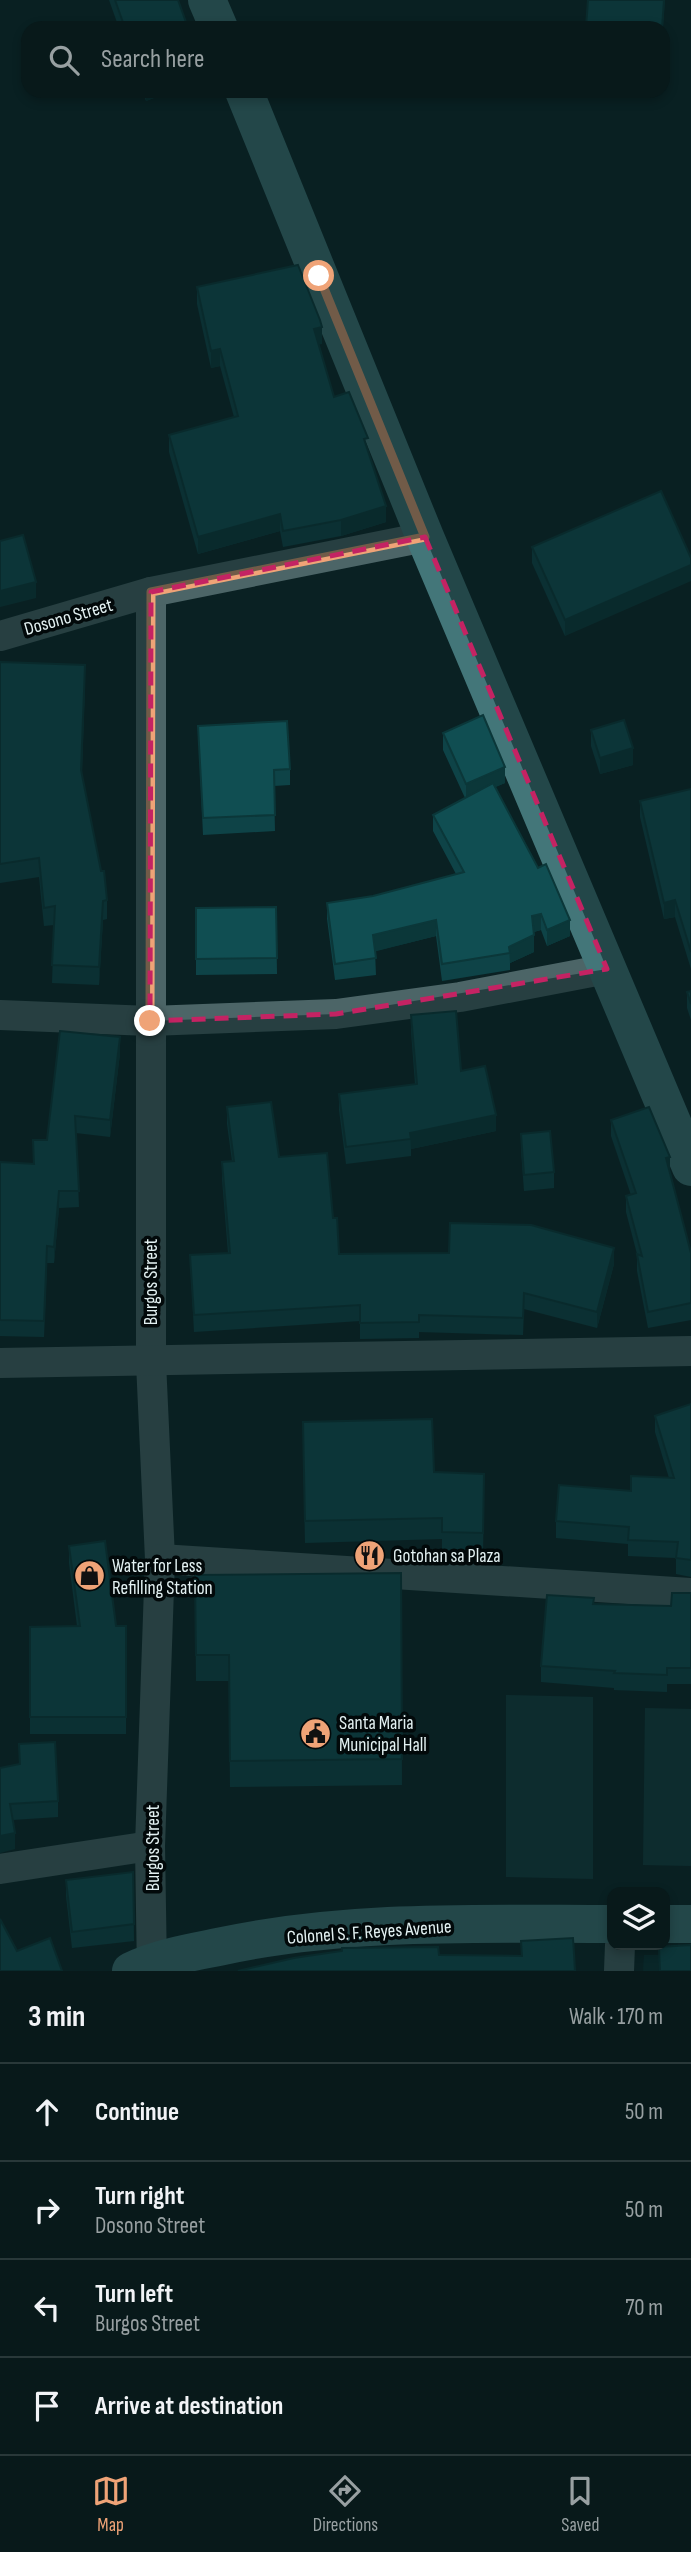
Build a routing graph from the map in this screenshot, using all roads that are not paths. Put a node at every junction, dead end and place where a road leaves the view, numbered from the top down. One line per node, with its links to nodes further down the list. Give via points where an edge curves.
1 (208, 0): 2 (main road)
2 (216, 21)
3 (247, 98): 4 (main road)
4 (425, 537): 5 (street, Dosono Street); 7 (main road)
5 (151, 592): 6 (street, Dosono Street); 9 (street, Burgos Street)
6 (0, 636)
7 (607, 969): 9 (street, via 337,1014); 10 (main road)
8 (0, 1014): 9 (street)
9 (150, 1021): 12 (street, Burgos Street)
10 (691, 1167)
11 (691, 1352): 12 (street)
12 (151, 1362): 13 (street); 14 (street, Burgos Street)
13 (0, 1363)
14 (160, 1559): 15 (street); 16 (street, Burgos Street)
15 (691, 1592)
16 (150, 1846): 17 (street); 22 (street, Burgos Street)
17 (0, 1869)
18 (607, 1924): 22 (main road, Colonel S. F. Reyes Avenue, via 395,1925 253,1939)
19 (670, 1924): 20 (main road)
20 (691, 1924)
21 (620, 1950): 23 (street)
22 (145, 1968)
23 (619, 1971)

